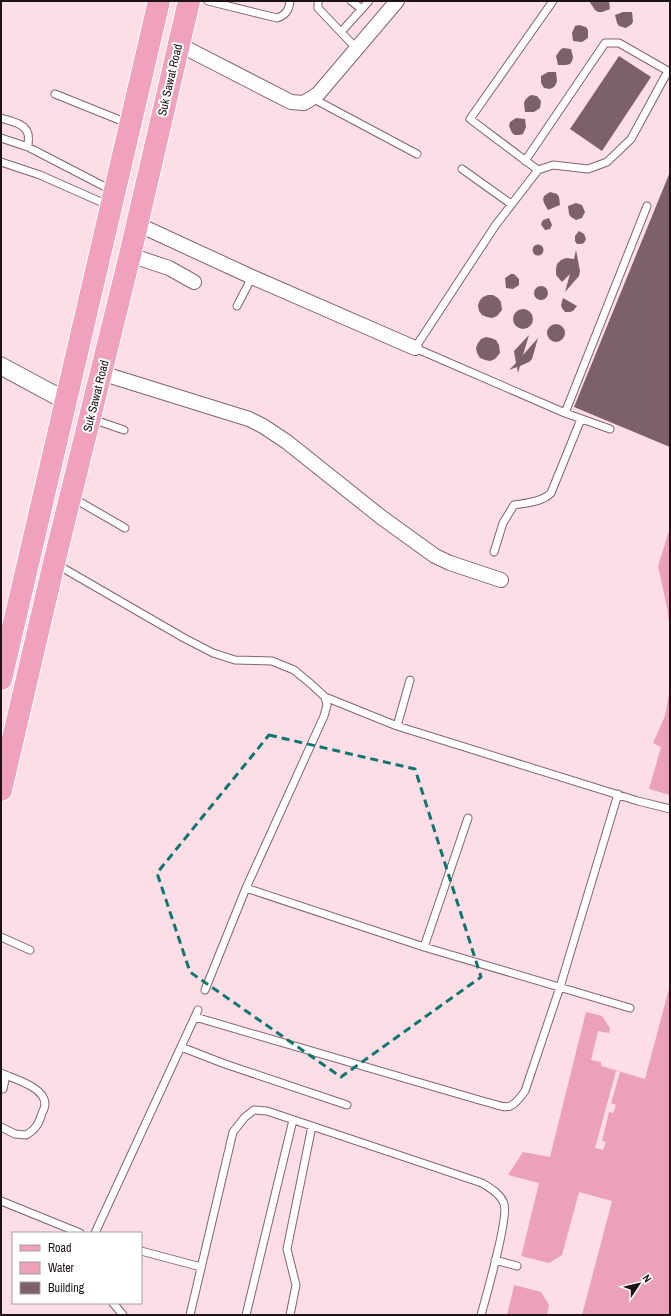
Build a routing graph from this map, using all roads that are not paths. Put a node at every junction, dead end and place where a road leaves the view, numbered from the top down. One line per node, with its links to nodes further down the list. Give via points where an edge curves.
1 (159, 1): 19 (main road)
2 (188, 1): 13 (main road, Suk Sawat Road)
3 (208, 1): 10 (lane)
4 (290, 1): 10 (lane, via 287,12 277,18)
5 (318, 1): 12 (lane, via 318,8)
6 (351, 1): 11 (lane)
7 (369, 1): 11 (lane)
8 (397, 1): 14 (street)
9 (553, 1): 23 (lane, via 470,119)
10 (218, 2)
11 (362, 9): 12 (lane)
12 (341, 32): 14 (lane)
13 (178, 44): 17 (street, via 291,102 304,104); 30 (main road, Suk Sawat Road)
14 (356, 48): 17 (street)
15 (669, 71): 23 (lane, via 619,43 605,43); 26 (lane, via 631,139 607,162 588,169 553,166)
16 (55, 94): 19 (lane)
17 (312, 98): 22 (lane)
18 (1, 118): 21 (lane, via 25,129 28,134)
19 (131, 124): 27 (main road)
20 (1, 138): 21 (lane)
21 (28, 147): 27 (lane)
22 (417, 154)
23 (525, 161): 26 (lane)
24 (1, 162): 27 (lane)
25 (462, 169): 28 (lane)
26 (538, 170): 28 (lane)
27 (113, 200): 38 (main road)
28 (511, 204): 35 (lane)
29 (647, 206): 39 (lane)
30 (137, 224): 31 (main road, Suk Sawat Road); 32 (street)
31 (130, 255): 33 (street, via 169,268); 37 (main road, Suk Sawat Road)
32 (252, 277): 34 (lane); 35 (street)
33 (194, 282)
34 (237, 306)
35 (415, 348): 39 (lane)
36 (1, 366): 38 (street)
37 (101, 373): 40 (main road, Suk Sawat Road); 48 (street, via 249,419 263,426 435,556 450,564)
38 (66, 401): 49 (main road)
39 (565, 413): 41 (lane)
40 (90, 418): 43 (lane); 44 (main road, Suk Sawat Road)
41 (581, 419): 42 (lane); 46 (lane, via 551,493 547,498 514,505 503,523)
42 (610, 429)
43 (124, 430)
44 (71, 497): 45 (lane); 47 (main road, Suk Sawat Road)
45 (125, 528)
46 (494, 552)
47 (54, 563): 51 (lane, via 213,653 234,660 272,661 294,670); 53 (main road, Suk Sawat Road)
48 (501, 580)
49 (1, 678)
50 (410, 680): 52 (lane)
51 (325, 697): 52 (lane); 57 (lane, via 324,716)
52 (397, 726): 54 (lane)
53 (1, 790)
54 (618, 794): 55 (lane); 61 (lane)
55 (670, 809)
56 (468, 818): 59 (lane)
57 (246, 888): 59 (lane); 62 (lane)
58 (1, 937): 60 (lane)
59 (424, 947): 61 (lane)
60 (30, 950)
61 (560, 987): 63 (lane); 65 (lane, via 525,1092 516,1104 506,1107)
62 (205, 990)
63 (630, 1008)
64 (198, 1010): 65 (lane)
65 (195, 1017): 66 (lane)
66 (181, 1047): 69 (lane); 75 (lane)
67 (4, 1074): 68 (lane); 72 (lane, via 34,1087 42,1094 45,1104 40,1121 34,1130 26,1135 15,1134)
68 (3, 1089)
69 (347, 1105)
70 (293, 1120): 71 (lane); 79 (lane, via 266,1111 254,1110 233,1132); 83 (lane)
71 (312, 1126): 77 (lane, via 482,1183 495,1192 504,1204 505,1214); 84 (lane, via 287,1249 296,1284)
72 (1, 1127)
73 (1, 1200): 74 (lane)
74 (78, 1232)
75 (94, 1232)
76 (142, 1251): 79 (lane)
77 (495, 1260): 78 (lane); 85 (lane)
78 (517, 1266)
79 (202, 1267): 82 (lane)
80 (114, 1304): 81 (lane)
81 (123, 1315)
82 (190, 1315)
83 (246, 1315)
84 (290, 1315)
85 (481, 1315)

